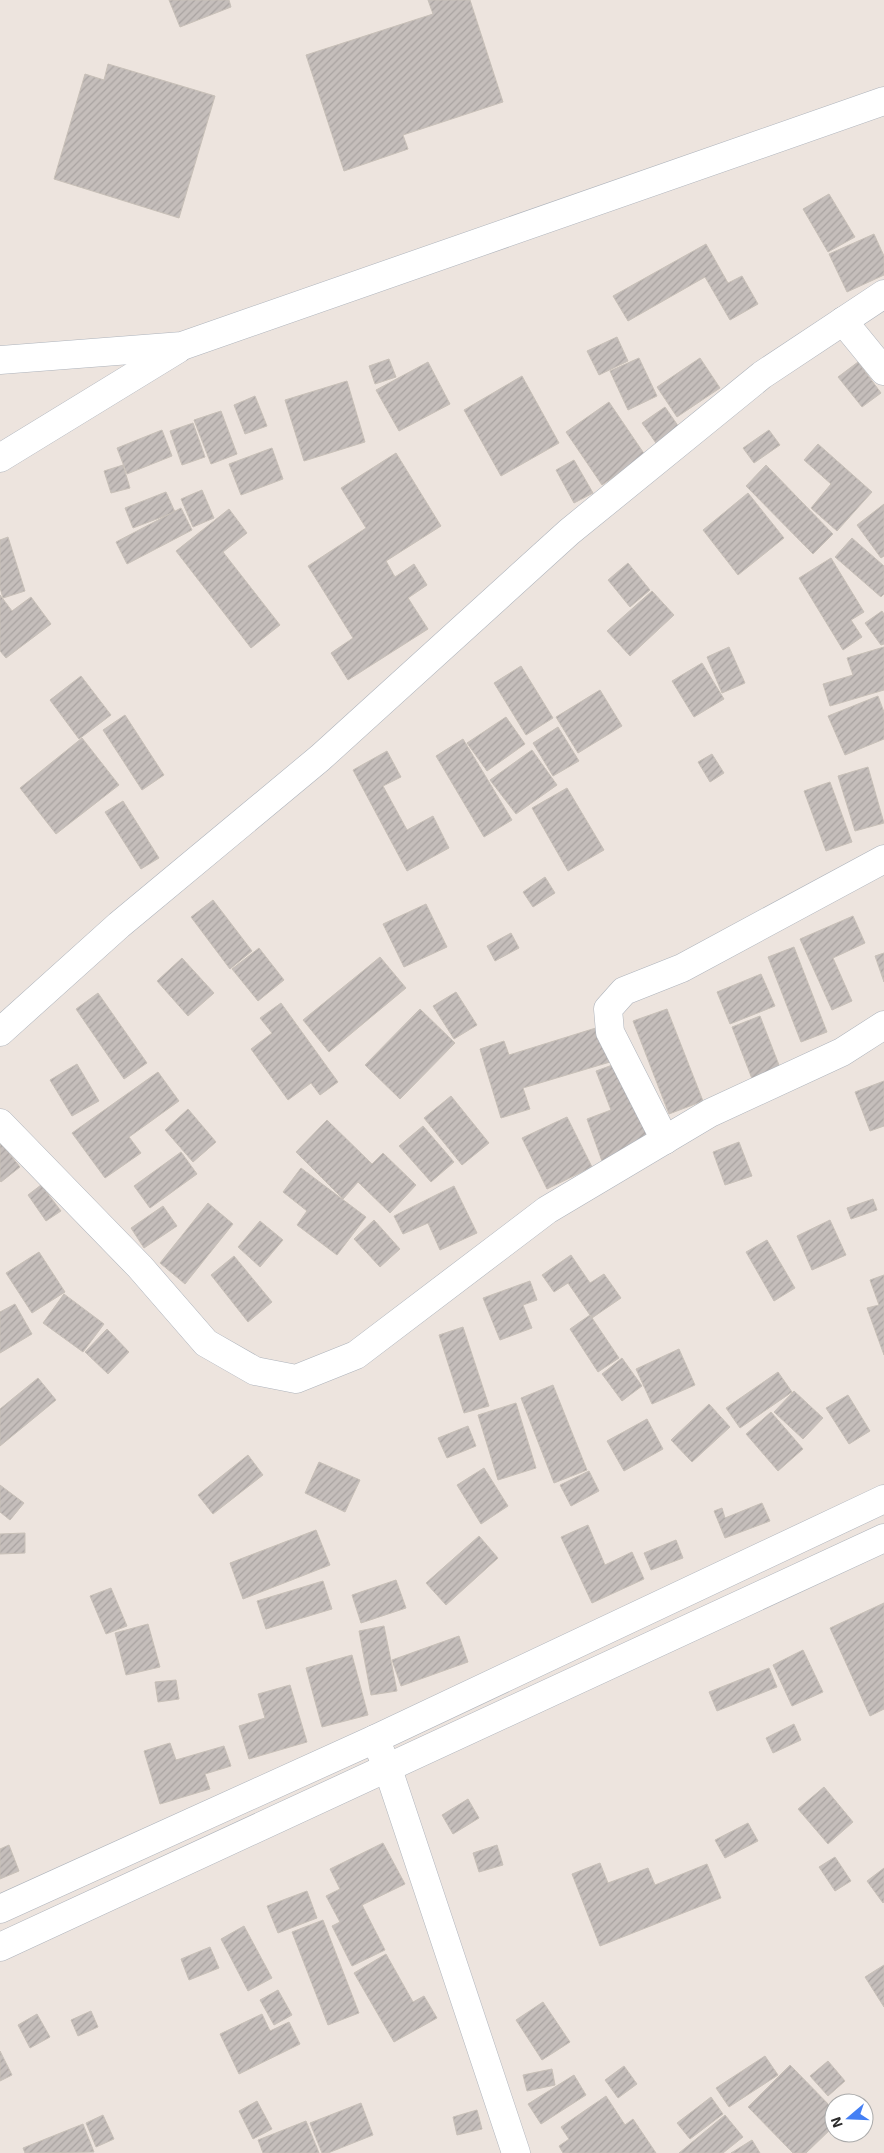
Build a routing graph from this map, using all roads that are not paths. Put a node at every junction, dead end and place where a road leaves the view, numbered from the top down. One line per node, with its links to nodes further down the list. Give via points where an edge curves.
1 (884, 101): 4 (street)
2 (884, 294): 3 (street)
3 (843, 321): 6 (street); 10 (street, via 762,375 569,532 320,758 118,925)
4 (182, 346): 5 (street); 7 (street)
5 (0, 360)
6 (884, 371)
7 (0, 458)
8 (884, 859): 12 (street, via 682,968 624,991 608,1009 610,1032)
9 (884, 1025): 12 (street, via 842,1052 710,1113)
10 (0, 1032)
11 (0, 1123): 12 (street, via 140,1267 206,1343 255,1371 296,1379 356,1355 547,1210)
12 (665, 1140)
13 (884, 1499): 15 (street)
14 (884, 1538): 16 (street)
15 (375, 1739): 16 (street); 17 (street)
16 (388, 1769): 18 (street); 19 (street)
17 (0, 1909)
18 (0, 1947)
19 (516, 2153)

